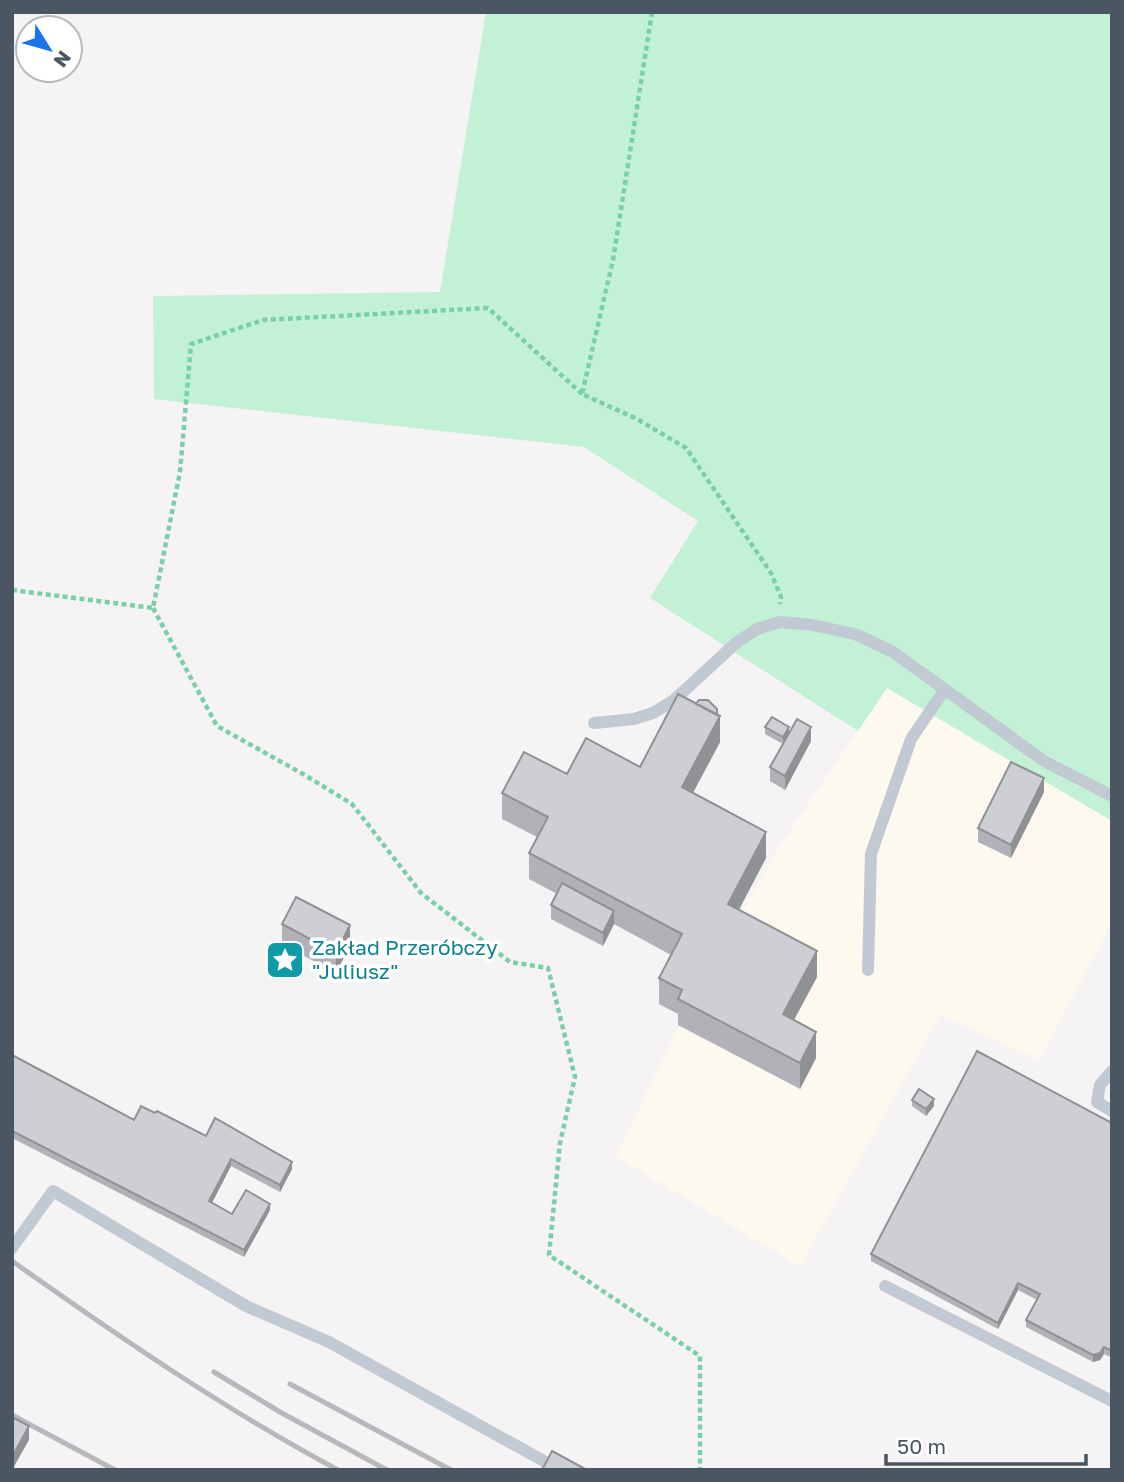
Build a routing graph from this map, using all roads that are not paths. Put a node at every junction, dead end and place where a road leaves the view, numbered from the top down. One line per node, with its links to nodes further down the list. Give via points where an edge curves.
1 (945, 689): 2 (lane, via 893,652 855,634 780,622 757,629 736,643 673,701 653,713); 3 (lane, via 1044,761); 4 (lane, via 911,739 871,854)
2 (594, 723)
3 (1112, 796)
4 (868, 970)
5 (1112, 1071): 6 (lane, via 1100,1085 1097,1102)
6 (1112, 1111)
7 (12, 1248): 10 (lane, via 53,1191 246,1306 329,1342)
8 (885, 1286): 9 (lane)
9 (1112, 1401)
10 (560, 1470)

